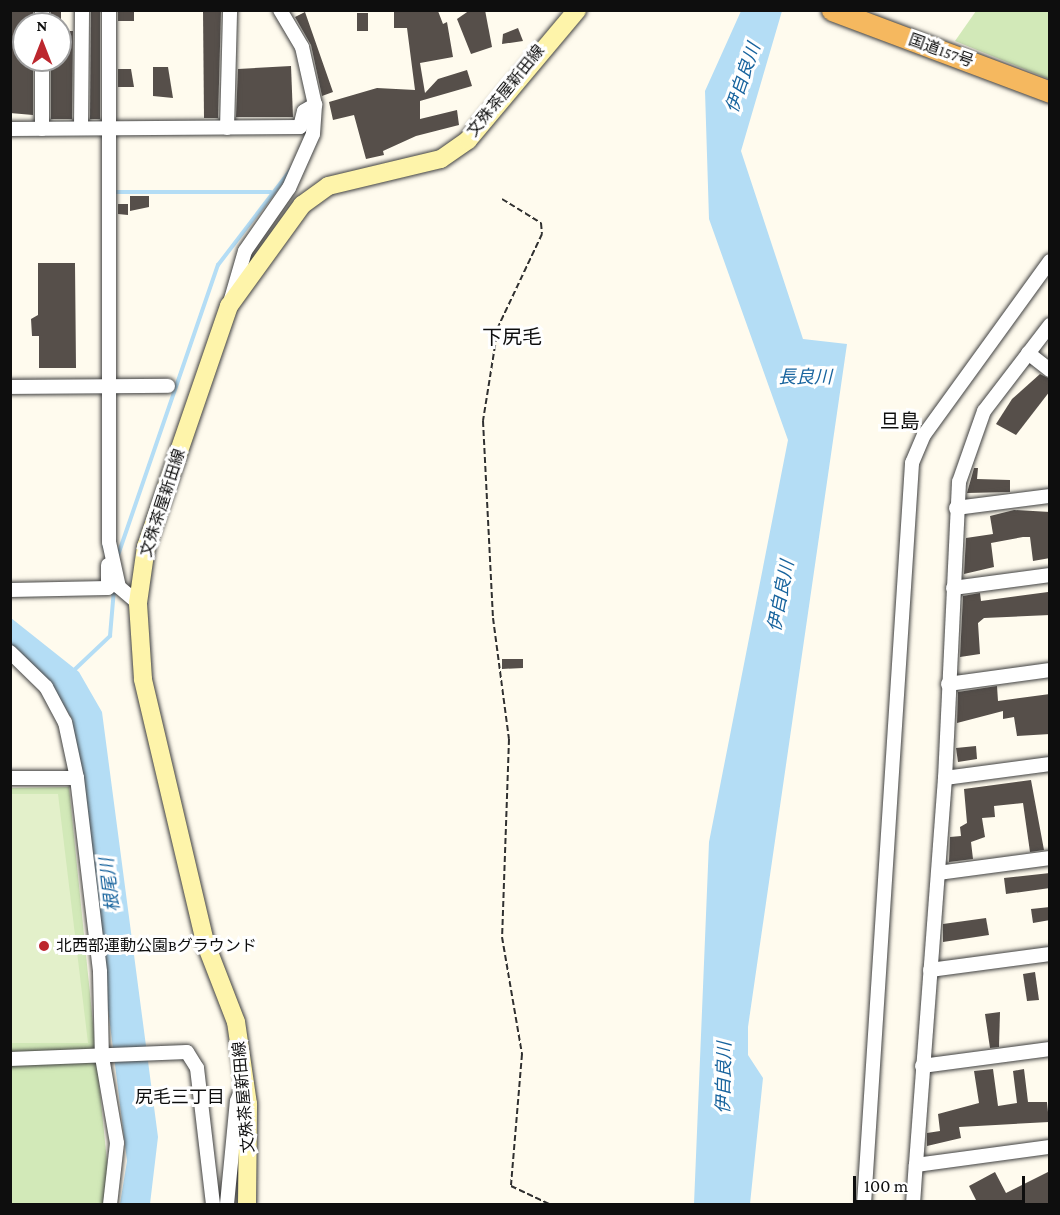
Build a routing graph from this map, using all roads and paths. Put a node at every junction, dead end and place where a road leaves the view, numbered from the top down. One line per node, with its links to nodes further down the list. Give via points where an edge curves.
1 (82, 10): 10 (street)
2 (109, 10): 11 (street)
3 (230, 10): 12 (street)
4 (280, 10): 9 (street, via 302,47)
5 (577, 10): 17 (main road, 文殊茶屋新田線, via 468,140 441,159 328,186 312,197)
6 (832, 10): 8 (highway, 国道157号)
7 (42, 72): 14 (street)
8 (1050, 92)
9 (315, 105): 12 (street, via 304,111 300,127); 17 (street, via 308,150 245,251)
10 (81, 128): 11 (street); 14 (street)
11 (109, 128): 12 (street); 21 (street)
12 (227, 128)
13 (10, 129): 14 (street)
14 (42, 129)
15 (501, 199): 53 (path, via 541,224 542,234 523,265 489,361 483,465 493,618 509,739 502,937 522,1054 511,1186)
16 (1050, 261): 54 (street, via 924,435 912,463)
17 (229, 306): 30 (main road, 文殊茶屋新田線, via 146,547)
18 (1050, 325): 19 (street)
19 (1028, 353): 20 (street); 25 (street, via 984,411 964,456)
20 (1050, 370)
21 (110, 386): 22 (street); 23 (street); 26 (street)
22 (168, 386)
23 (10, 387)
24 (1050, 496): 25 (street)
25 (956, 508): 28 (street)
26 (109, 542): 29 (street, via 108,588); 30 (street, via 119,587)
27 (1050, 575): 28 (street)
28 (952, 588): 33 (street)
29 (10, 590)
30 (138, 603): 46 (main road, 文殊茶屋新田線, via 143,679 205,942 236,1022)
31 (10, 652): 36 (street, via 46,687 65,722)
32 (1050, 670): 33 (street)
33 (948, 684): 37 (street)
34 (1050, 764): 37 (street)
35 (10, 778): 36 (street)
36 (77, 778): 43 (street, via 100,972)
37 (945, 778): 39 (street)
38 (1050, 858): 39 (street)
39 (938, 873): 41 (street)
40 (1050, 954): 41 (street)
41 (930, 970): 45 (street)
42 (1050, 1049): 45 (street)
43 (102, 1057): 44 (street); 49 (street, via 117,1143); 50 (street, via 178,1050 194,1059)
44 (10, 1059)
45 (922, 1066): 48 (street)
46 (245, 1080): 51 (street, via 237,1101); 52 (main road, 文殊茶屋新田線)
47 (1050, 1147): 48 (street)
48 (916, 1165): 55 (street)
49 (110, 1204)
50 (213, 1204)
51 (227, 1204)
52 (247, 1204)
53 (549, 1204)
54 (864, 1204)
55 (913, 1204)

